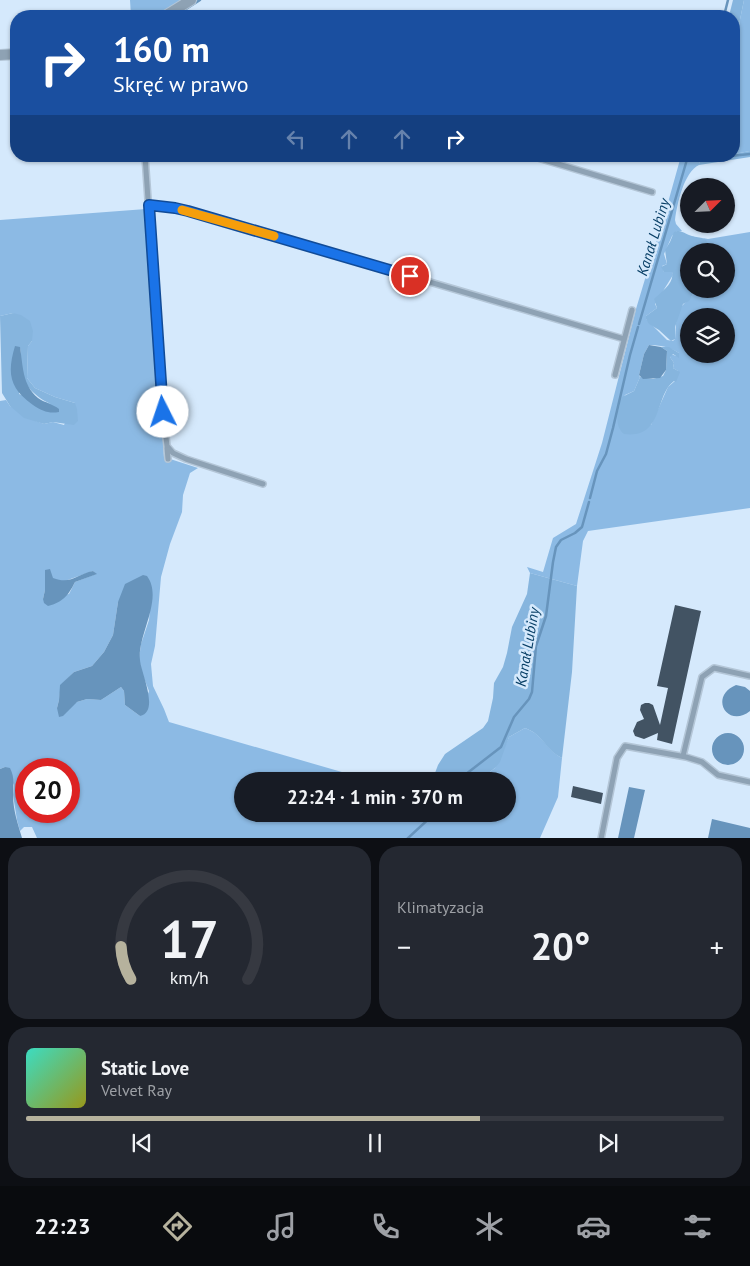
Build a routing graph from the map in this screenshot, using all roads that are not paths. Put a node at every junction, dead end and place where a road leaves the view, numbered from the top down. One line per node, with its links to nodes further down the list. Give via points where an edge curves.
1 (191, 0): 2 (street)
2 (175, 10)
3 (145, 162): 6 (lane)
4 (551, 162): 5 (lane)
5 (652, 192)
6 (149, 205): 8 (lane, via 188,211); 10 (lane)
7 (632, 310): 8 (lane)
8 (624, 339): 9 (lane)
9 (616, 375)
10 (167, 446): 11 (lane); 12 (lane, via 186,459)
11 (168, 459)
12 (263, 484)
13 (750, 676): 14 (lane, via 714,668 702,677)
14 (683, 756): 15 (lane, via 702,762 718,775); 16 (lane, via 625,746 617,758)
15 (750, 782)
16 (601, 838)

